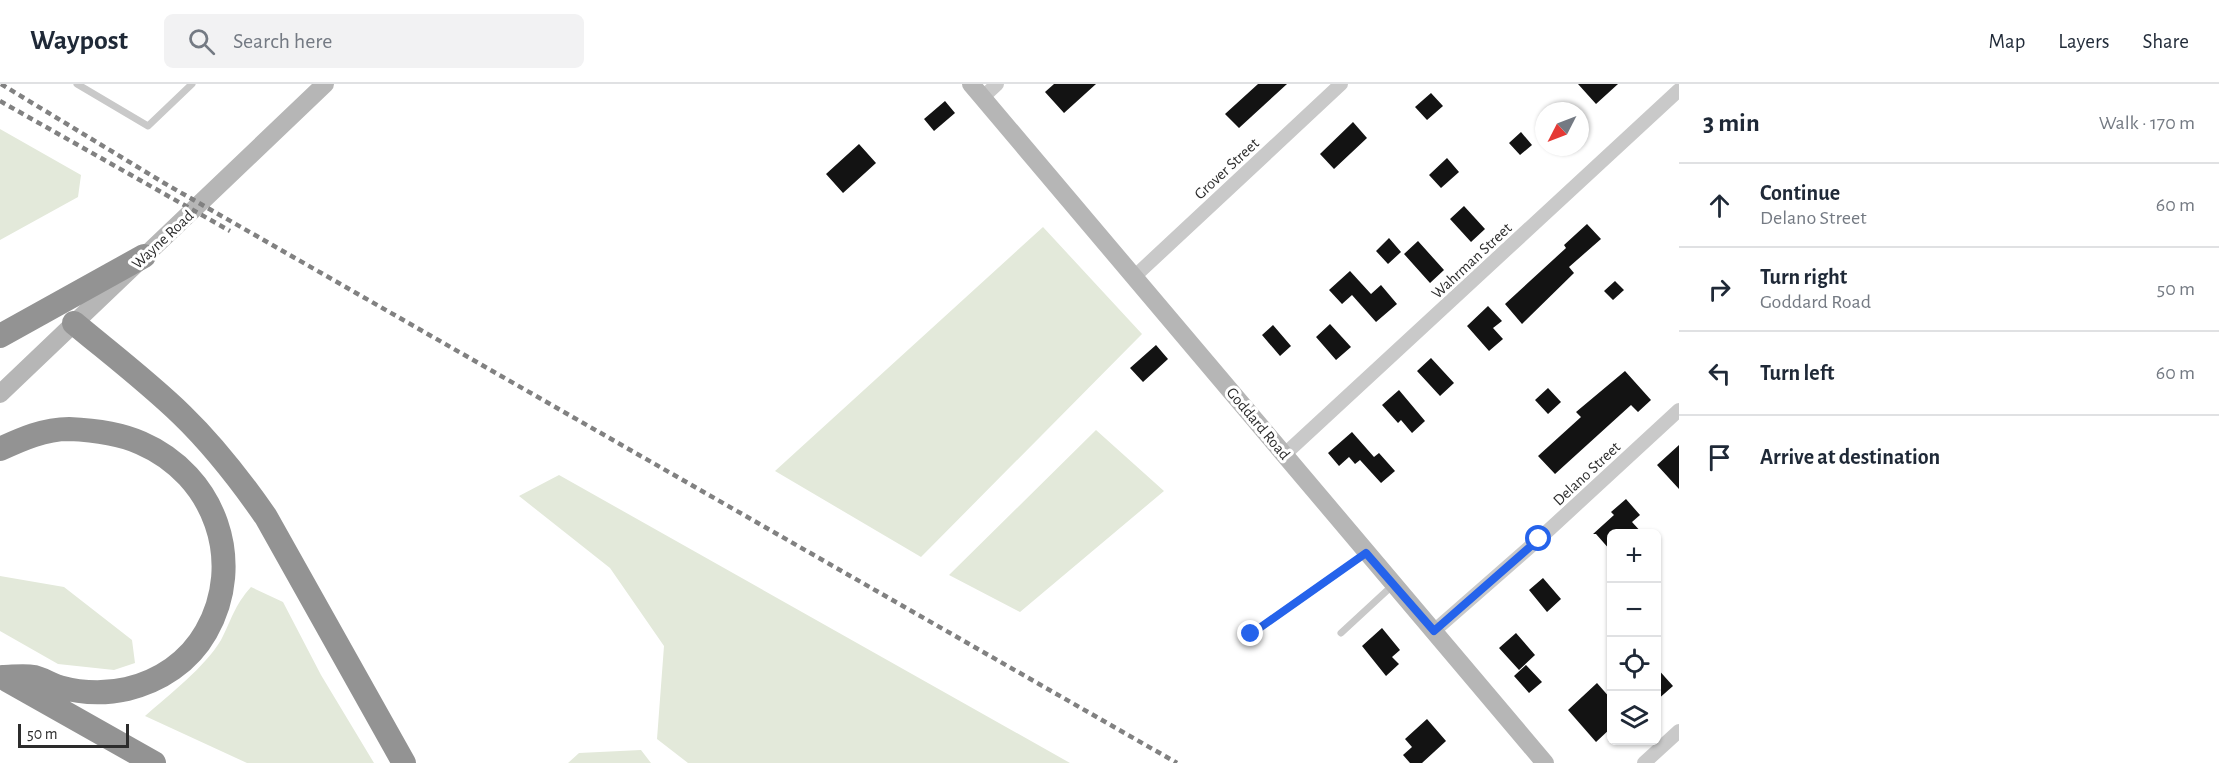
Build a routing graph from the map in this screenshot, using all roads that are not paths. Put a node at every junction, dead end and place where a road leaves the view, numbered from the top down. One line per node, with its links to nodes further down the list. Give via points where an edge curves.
1 (77, 84): 2 (lane, via 148,126)
2 (192, 84)
3 (325, 84): 8 (main road, Wayne Road)
4 (997, 84): 7 (street)
5 (1341, 84): 9 (street, Grover Street)
6 (1679, 90): 15 (street, Wahrman Street)
7 (977, 91): 9 (main road, Goddard Road)
8 (144, 256): 10 (main road, Wayne Road); 11 (highway)
9 (1134, 277): 15 (main road, Goddard Road)
10 (74, 323): 12 (main road, Wayne Road); 24 (highway, via 182,415 242,482 272,528)
11 (0, 336)
12 (0, 394)
13 (1679, 410): 18 (street, Delano Street)
14 (0, 449): 21 (highway, via 23,438 68,429 105,432 141,443 175,464 204,498 216,519 225,562 223,588 209,627 185,659 168,673 146,684 106,692 58,687 33,677)
15 (1285, 454): 16 (main road, Goddard Road)
16 (1366, 553): 17 (main road, Goddard Road); 20 (lane)
17 (1393, 585): 18 (main road, Goddard Road); 19 (lane)
18 (1434, 631): 25 (main road, Goddard Road)
19 (1341, 633)
20 (1251, 634)
21 (1, 676): 23 (highway)
22 (1678, 735): 26 (street)
23 (154, 763)
24 (404, 763)
25 (1545, 763)
26 (1644, 763)

